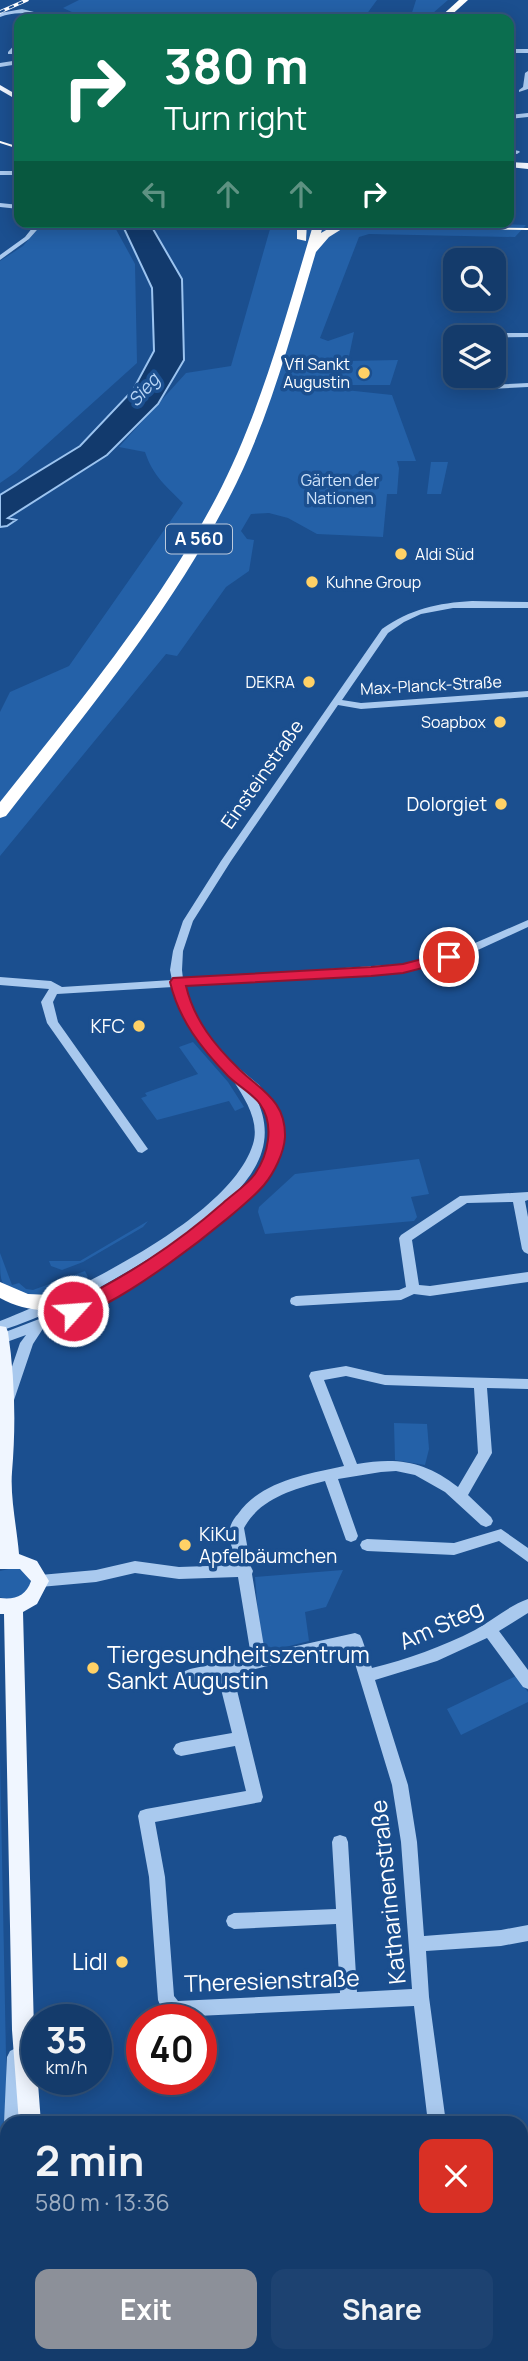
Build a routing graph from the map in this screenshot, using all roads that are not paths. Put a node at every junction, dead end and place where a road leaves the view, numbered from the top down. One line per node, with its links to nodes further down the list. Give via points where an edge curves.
1 (453, 0): 4 (highway)
2 (464, 0): 5 (highway)
3 (38, 14): 6 (street, via 14,10)
4 (438, 14)
5 (448, 14)
6 (0, 15)
7 (14, 48): 9 (street)
8 (525, 51): 10 (street)
9 (10, 53)
10 (528, 59)
11 (528, 73): 12 (street, via 526,88)
12 (521, 91)
13 (36, 228): 20 (street)
14 (302, 228): 18 (highway)
15 (305, 228): 18 (highway, A 560)
16 (317, 228): 19 (highway, A 560)
17 (338, 228): 19 (highway)
18 (302, 239): 28 (highway, A 560, via 250,407 197,520 142,607)
19 (309, 256): 29 (highway, A 560, via 256,421 217,508 141,630)
20 (0, 258)
21 (506, 335): 22 (street)
22 (528, 335)
23 (528, 385): 24 (street)
24 (506, 386)
25 (528, 605): 27 (street, Einsteinstraße, via 449,605 415,611 397,620)
26 (528, 694): 27 (street, Max-Planck-Straße, via 361,706)
27 (336, 702): 32 (street, Einsteinstraße, via 188,921 178,951)
28 (0, 793)
29 (0, 813)
30 (528, 923): 32 (street, via 463,953 403,968)
31 (0, 981): 33 (street, via 51,985)
32 (178, 982): 33 (street); 34 (street, Einsteinstraße, via 193,1025)
33 (59, 990): 35 (street, via 47,1000 53,1023)
34 (235, 1074): 41 (street, Einsteinstraße, via 256,1109 260,1130 256,1156 242,1179 149,1254); 43 (street, Einsteinstraße, via 263,1096 275,1118 276,1146 259,1181 160,1263 106,1295)
35 (142, 1149)
36 (523, 1197): 37 (street); 40 (street, via 464,1199 405,1238)
37 (528, 1250)
38 (528, 1277): 40 (street, via 430,1291)
39 (0, 1289): 41 (highway, via 25,1302)
40 (413, 1289): 42 (street, via 401,1295)
41 (65, 1301): 44 (street, Einsteinstraße)
42 (296, 1301)
43 (40, 1325): 46 (street, Einsteinstraße); 49 (street, via 22,1353)
44 (0, 1326)
45 (0, 1332): 46 (main road)
46 (0, 1339): 49 (main road)
47 (481, 1384): 48 (street); 51 (street, via 385,1380 346,1371 316,1376); 53 (street, via 485,1453)
48 (528, 1384)
49 (8, 1399): 50 (main road)
50 (2, 1462): 58 (main road)
51 (353, 1472): 52 (street); 53 (street, via 406,1466 434,1477)
52 (330, 1477): 55 (street); 59 (street, via 282,1487 246,1511 237,1528 240,1560)
53 (460, 1496): 54 (street)
54 (486, 1521)
55 (351, 1536)
56 (367, 1545): 57 (street, via 454,1549 501,1535)
57 (528, 1556)
58 (5, 1562): 60 (main road, via 19,1561 34,1568)
59 (246, 1571): 60 (street, via 179,1573 135,1567); 65 (street)
60 (40, 1581): 62 (main road, via 35,1595 21,1605)
61 (528, 1605): 63 (street, Am Steg)
62 (6, 1606): 80 (main road)
63 (490, 1630): 68 (street, Am Steg, via 434,1657); 69 (street)
64 (338, 1643): 65 (street); 68 (street, Katharinenstraße, via 355,1639)
65 (259, 1660): 66 (street)
66 (224, 1669): 67 (street); 70 (street)
67 (190, 1676)
68 (367, 1676): 77 (street, Katharinenstraße, via 400,1785)
69 (528, 1682)
70 (241, 1738): 71 (street); 73 (street, via 255,1797 146,1816)
71 (181, 1749)
72 (340, 1842): 74 (street)
73 (158, 1877): 79 (street, Theresienstraße, via 166,2000 175,2009)
74 (343, 1916): 75 (street); 79 (street)
75 (234, 1921)
76 (528, 1933): 77 (street)
77 (417, 1944): 78 (street, Katharinenstraße)
78 (421, 1997): 79 (street, Theresienstraße); 85 (street, Katharinenstraße)
79 (349, 2000)
80 (22, 2004)
81 (21, 2036): 83 (street, via 16,2050)
82 (28, 2095): 84 (main road)
83 (13, 2116)
84 (29, 2116)
85 (436, 2116)

